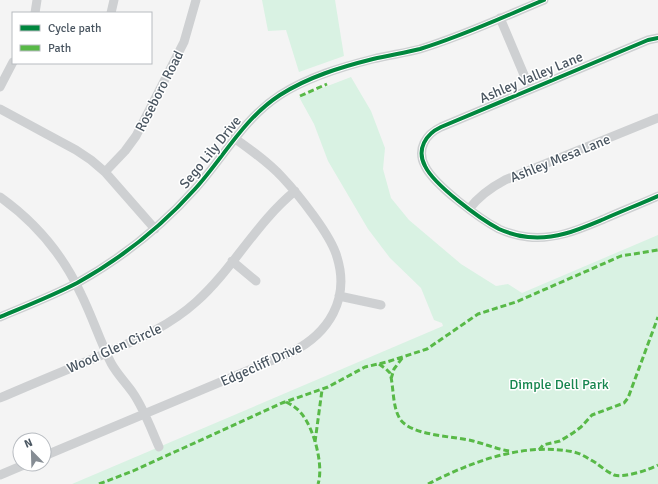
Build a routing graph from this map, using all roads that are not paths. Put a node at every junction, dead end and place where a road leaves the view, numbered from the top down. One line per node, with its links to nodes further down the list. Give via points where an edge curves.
1 (37, 0): 5 (street)
2 (114, 0): 6 (street)
3 (196, 0): 15 (street, Roseboro Road, via 184,42 139,131)
4 (544, 0): 7 (street, Sego Lily Drive)
5 (35, 12)
6 (111, 12)
7 (500, 18): 11 (street); 14 (street, Sego Lily Drive, via 439,43 311,78 263,108)
8 (658, 38): 11 (street, Ashley Valley Lane)
9 (12, 64): 10 (street)
10 (0, 87)
11 (530, 89): 19 (street, Ashley Valley Lane, via 434,130 424,141 422,160 428,172)
12 (0, 110): 15 (street, via 76,150)
13 (658, 118): 19 (street, Ashley Mesa Lane, via 504,180 484,192)
14 (234, 138): 16 (street, Edgecliff Drive, via 267,163); 20 (street, Sego Lily Drive, via 197,187)
15 (105, 172): 20 (street)
16 (295, 191): 21 (street, Wood Glen Circle, via 273,210); 24 (street, Edgecliff Drive, via 335,250 340,268)
17 (658, 196): 19 (street, via 576,231 544,238 501,230)
18 (0, 197): 23 (street, via 44,237)
19 (469, 209)
20 (155, 229): 23 (street, Sego Lily Drive, via 117,259)
21 (232, 261): 22 (street); 27 (street, Wood Glen Circle, via 196,302 176,318 155,332)
22 (256, 281)
23 (76, 284): 26 (street, Sego Lily Drive); 27 (street)
24 (339, 296): 25 (street); 29 (street, Edgecliff Drive, via 330,320 303,346)
25 (381, 305)
26 (0, 317)
27 (107, 353): 28 (street, Wood Glen Circle); 29 (street, via 115,370)
28 (0, 398)
29 (145, 414): 30 (street); 31 (street, Edgecliff Drive)
30 (159, 447)
31 (52, 453)
32 (12, 470): 33 (street)
33 (0, 475)

